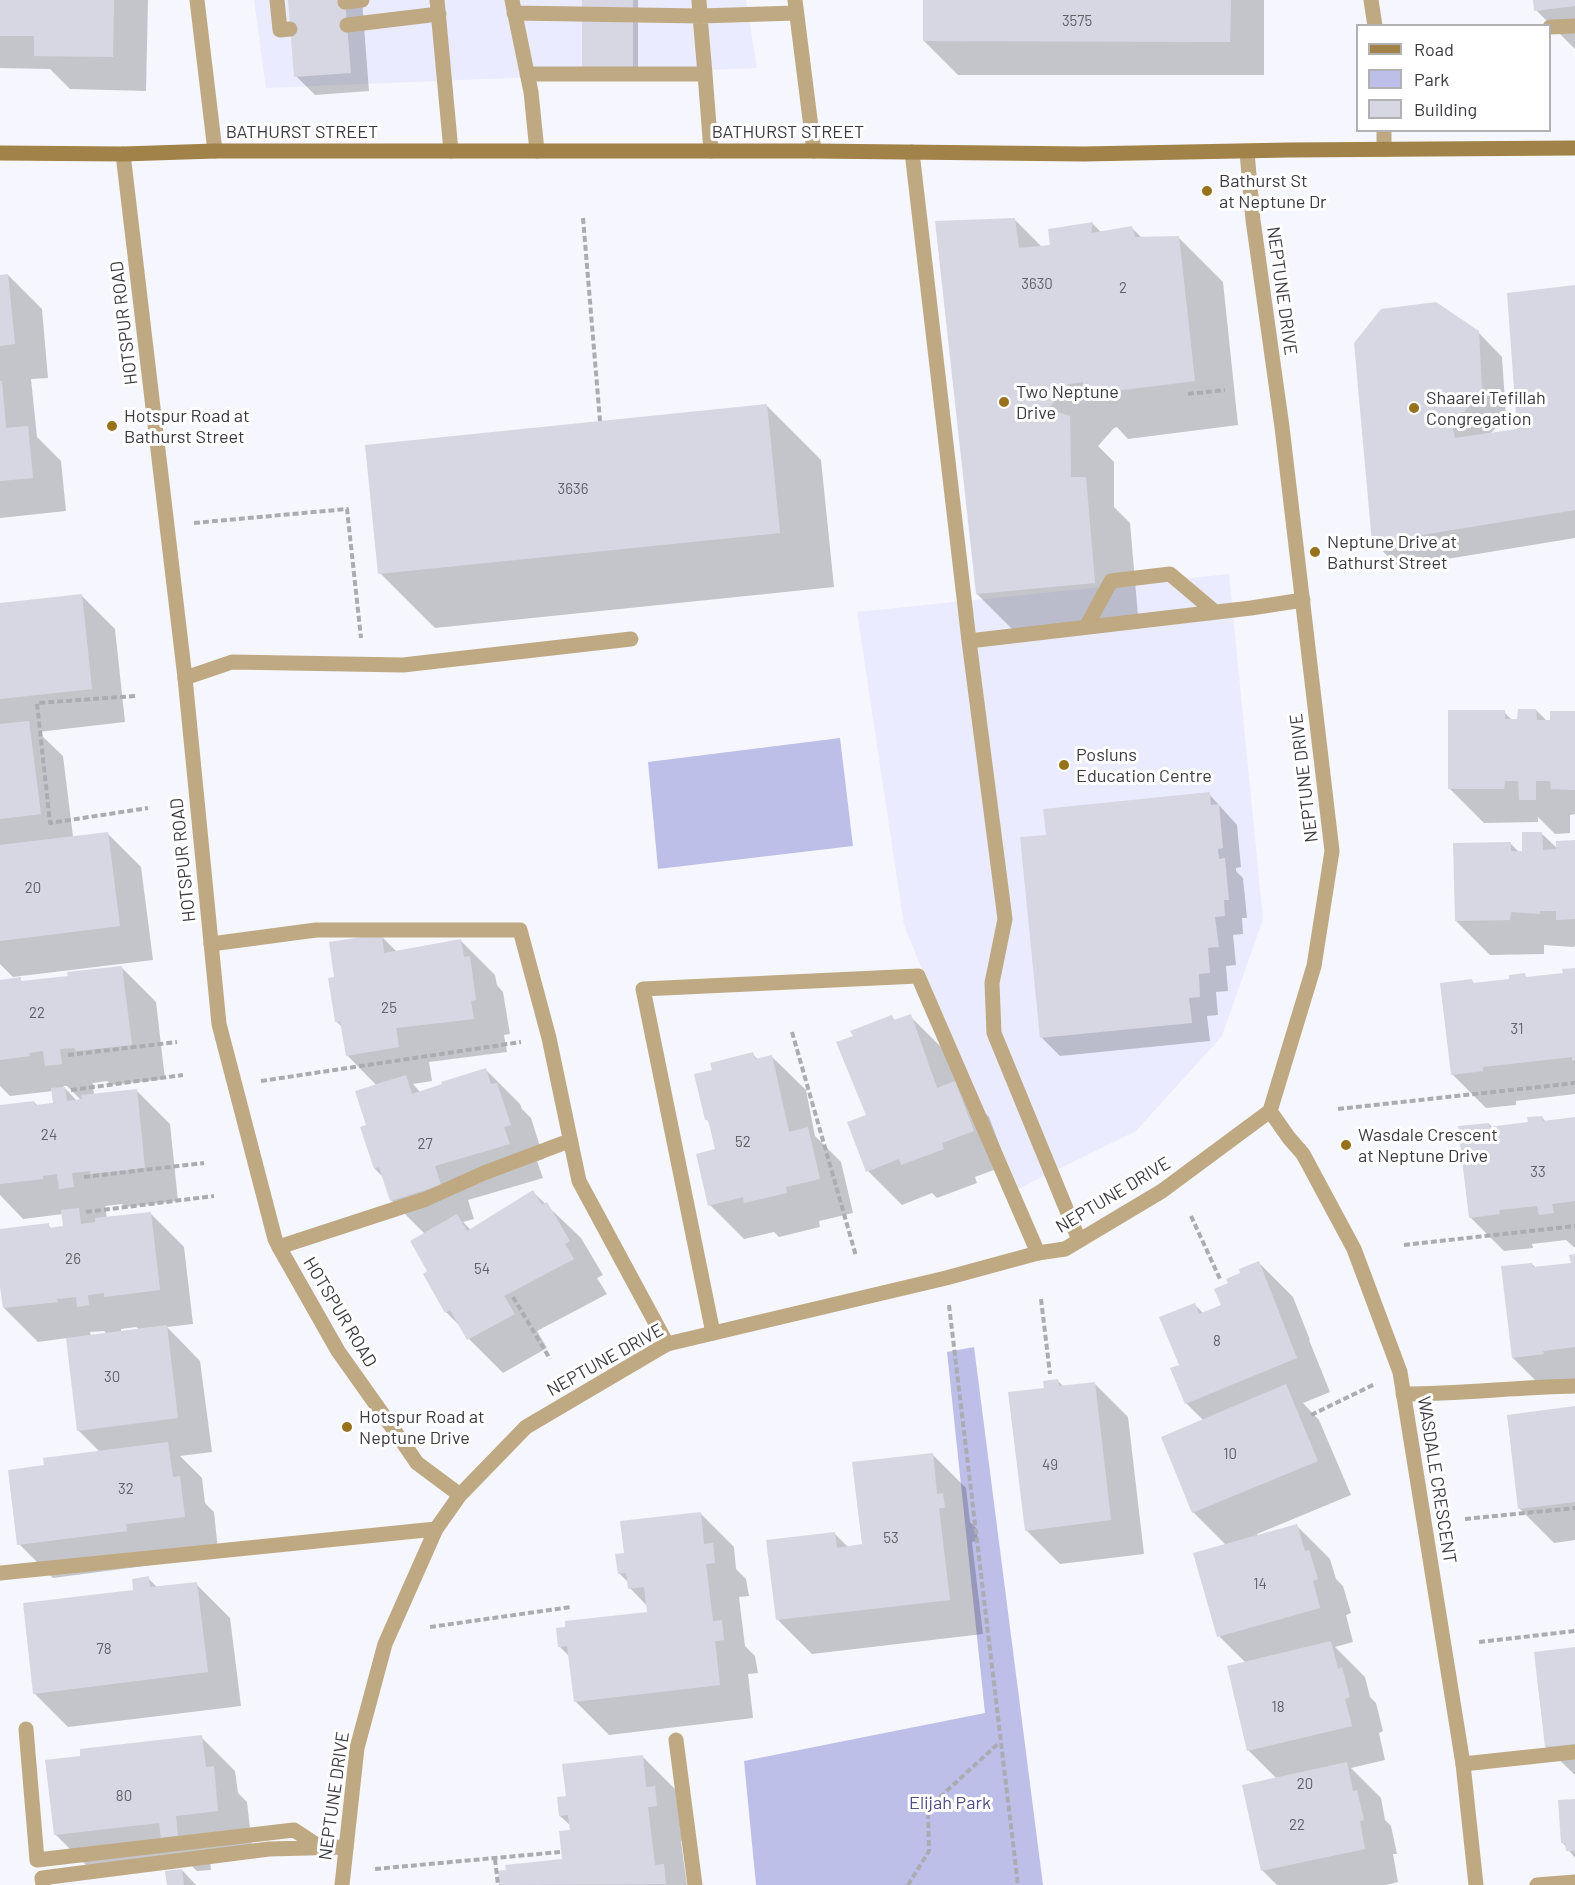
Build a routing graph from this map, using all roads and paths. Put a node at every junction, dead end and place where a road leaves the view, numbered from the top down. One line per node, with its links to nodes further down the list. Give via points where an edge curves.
1 (197, 0): 20 (street)
2 (362, 0): 4 (street)
3 (1371, 0): 10 (street)
4 (345, 2)
5 (281, 5): 14 (street, via 280,30)
6 (795, 6): 9 (street); 24 (street)
7 (438, 7): 11 (street); 21 (street)
8 (513, 7): 9 (street); 15 (street)
9 (700, 8): 16 (street)
10 (1375, 24)
11 (347, 25)
12 (1575, 26): 13 (street)
13 (1551, 27)
14 (290, 29)
15 (527, 74): 16 (street); 22 (street)
16 (705, 74): 23 (street)
17 (1384, 132): 19 (street)
18 (1575, 148): 19 (main road, BATHURST STREET)
19 (1384, 149): 26 (main road, BATHURST STREET)
20 (215, 151): 21 (main road, BATHURST STREET); 28 (main road, BATHURST STREET)
21 (452, 151): 22 (main road, BATHURST STREET)
22 (537, 151): 23 (main road, BATHURST STREET)
23 (711, 151): 24 (main road, BATHURST STREET)
24 (814, 151): 25 (main road, BATHURST STREET)
25 (912, 152): 26 (main road, BATHURST STREET); 38 (street)
26 (1247, 152): 34 (street, NEPTUNE DRIVE)
27 (0, 153): 28 (main road, BATHURST STREET)
28 (123, 154): 33 (street, HOTSPUR ROAD)
29 (583, 218): 32 (path)
30 (1225, 390): 31 (path)
31 (1188, 394)
32 (600, 421)
33 (167, 526): 39 (path, via 347,509); 40 (street, HOTSPUR ROAD)
34 (1304, 600): 35 (street); 53 (street, NEPTUNE DRIVE, via 1332,851 1314,966)
35 (1215, 612): 36 (street); 36 (street, via 1170,574 1123,579 1111,581)
36 (1086, 627): 38 (street)
37 (632, 639): 39 (street, via 403,665)
38 (969, 641): 61 (street, via 1005,919 992,983 994,1033)
39 (364, 665): 40 (street, via 232,662)
40 (184, 678): 43 (street, HOTSPUR ROAD)
41 (135, 696): 42 (path, via 37,704 50,823)
42 (148, 808)
43 (211, 944): 45 (street, via 315,930 520,930); 50 (street, HOTSPUR ROAD, via 219,1024)
44 (792, 1032): 65 (path)
45 (549, 1038): 50 (path); 54 (street)
46 (177, 1042): 47 (path)
47 (68, 1055)
48 (183, 1075): 51 (path)
49 (1575, 1083): 52 (path)
50 (235, 1084): 63 (street, HOTSPUR ROAD)
51 (71, 1090)
52 (1338, 1110)
53 (1270, 1111): 61 (street, NEPTUNE DRIVE, via 1162,1191); 73 (street, WASDALE CRESCENT, via 1303,1154 1354,1249)
54 (569, 1141): 63 (street, via 426,1199); 71 (street, via 579,1182)
55 (204, 1163): 56 (path)
56 (84, 1177)
57 (214, 1196): 58 (path)
58 (86, 1212)
59 (1191, 1216): 67 (path)
60 (1575, 1226): 62 (path)
61 (1079, 1240): 64 (street, NEPTUNE DRIVE, via 1065,1249)
62 (1404, 1245)
63 (279, 1247): 78 (street, HOTSPUR ROAD, via 338,1351 417,1463)
64 (1038, 1253): 66 (street, NEPTUNE DRIVE); 70 (street, via 918,976 643,989)
65 (856, 1256)
66 (946, 1278): 70 (street, NEPTUNE DRIVE); 89 (path)
67 (1220, 1279)
68 (513, 1297): 72 (path)
69 (1041, 1299): 74 (path)
70 (713, 1333): 71 (street, NEPTUNE DRIVE)
71 (667, 1344): 78 (street, NEPTUNE DRIVE, via 526,1427)
72 (550, 1359)
73 (1400, 1372): 76 (street, WASDALE CRESCENT); 77 (path)
74 (1050, 1374)
75 (1575, 1386): 76 (street)
76 (1403, 1394): 91 (street, WASDALE CRESCENT)
77 (1311, 1415)
78 (460, 1496): 81 (street, NEPTUNE DRIVE)
79 (1575, 1508): 80 (path)
80 (1465, 1519)
81 (436, 1529): 82 (street); 92 (street, NEPTUNE DRIVE, via 382,1656 357,1748)
82 (0, 1573)
83 (571, 1607): 84 (path)
84 (430, 1627)
85 (1575, 1632): 86 (path)
86 (1479, 1642)
87 (26, 1729): 93 (street, via 37,1860 294,1830)
88 (676, 1740): 101 (street)
89 (1001, 1741): 102 (path, via 928,1808 929,1851); 103 (path)
90 (1575, 1752): 91 (street)
91 (1463, 1764): 104 (street, WASDALE CRESCENT)
92 (346, 1847): 93 (street); 99 (street, NEPTUNE DRIVE)
93 (320, 1848): 98 (street, via 269,1849 42,1878)
94 (560, 1852): 95 (path)
95 (495, 1859): 96 (path); 100 (path)
96 (375, 1869)
97 (1575, 1882): 105 (street)
98 (43, 1885)
99 (342, 1885)
100 (498, 1885)
101 (695, 1885)
102 (908, 1885)
103 (1018, 1885)
104 (1476, 1885)
105 (1537, 1885)

